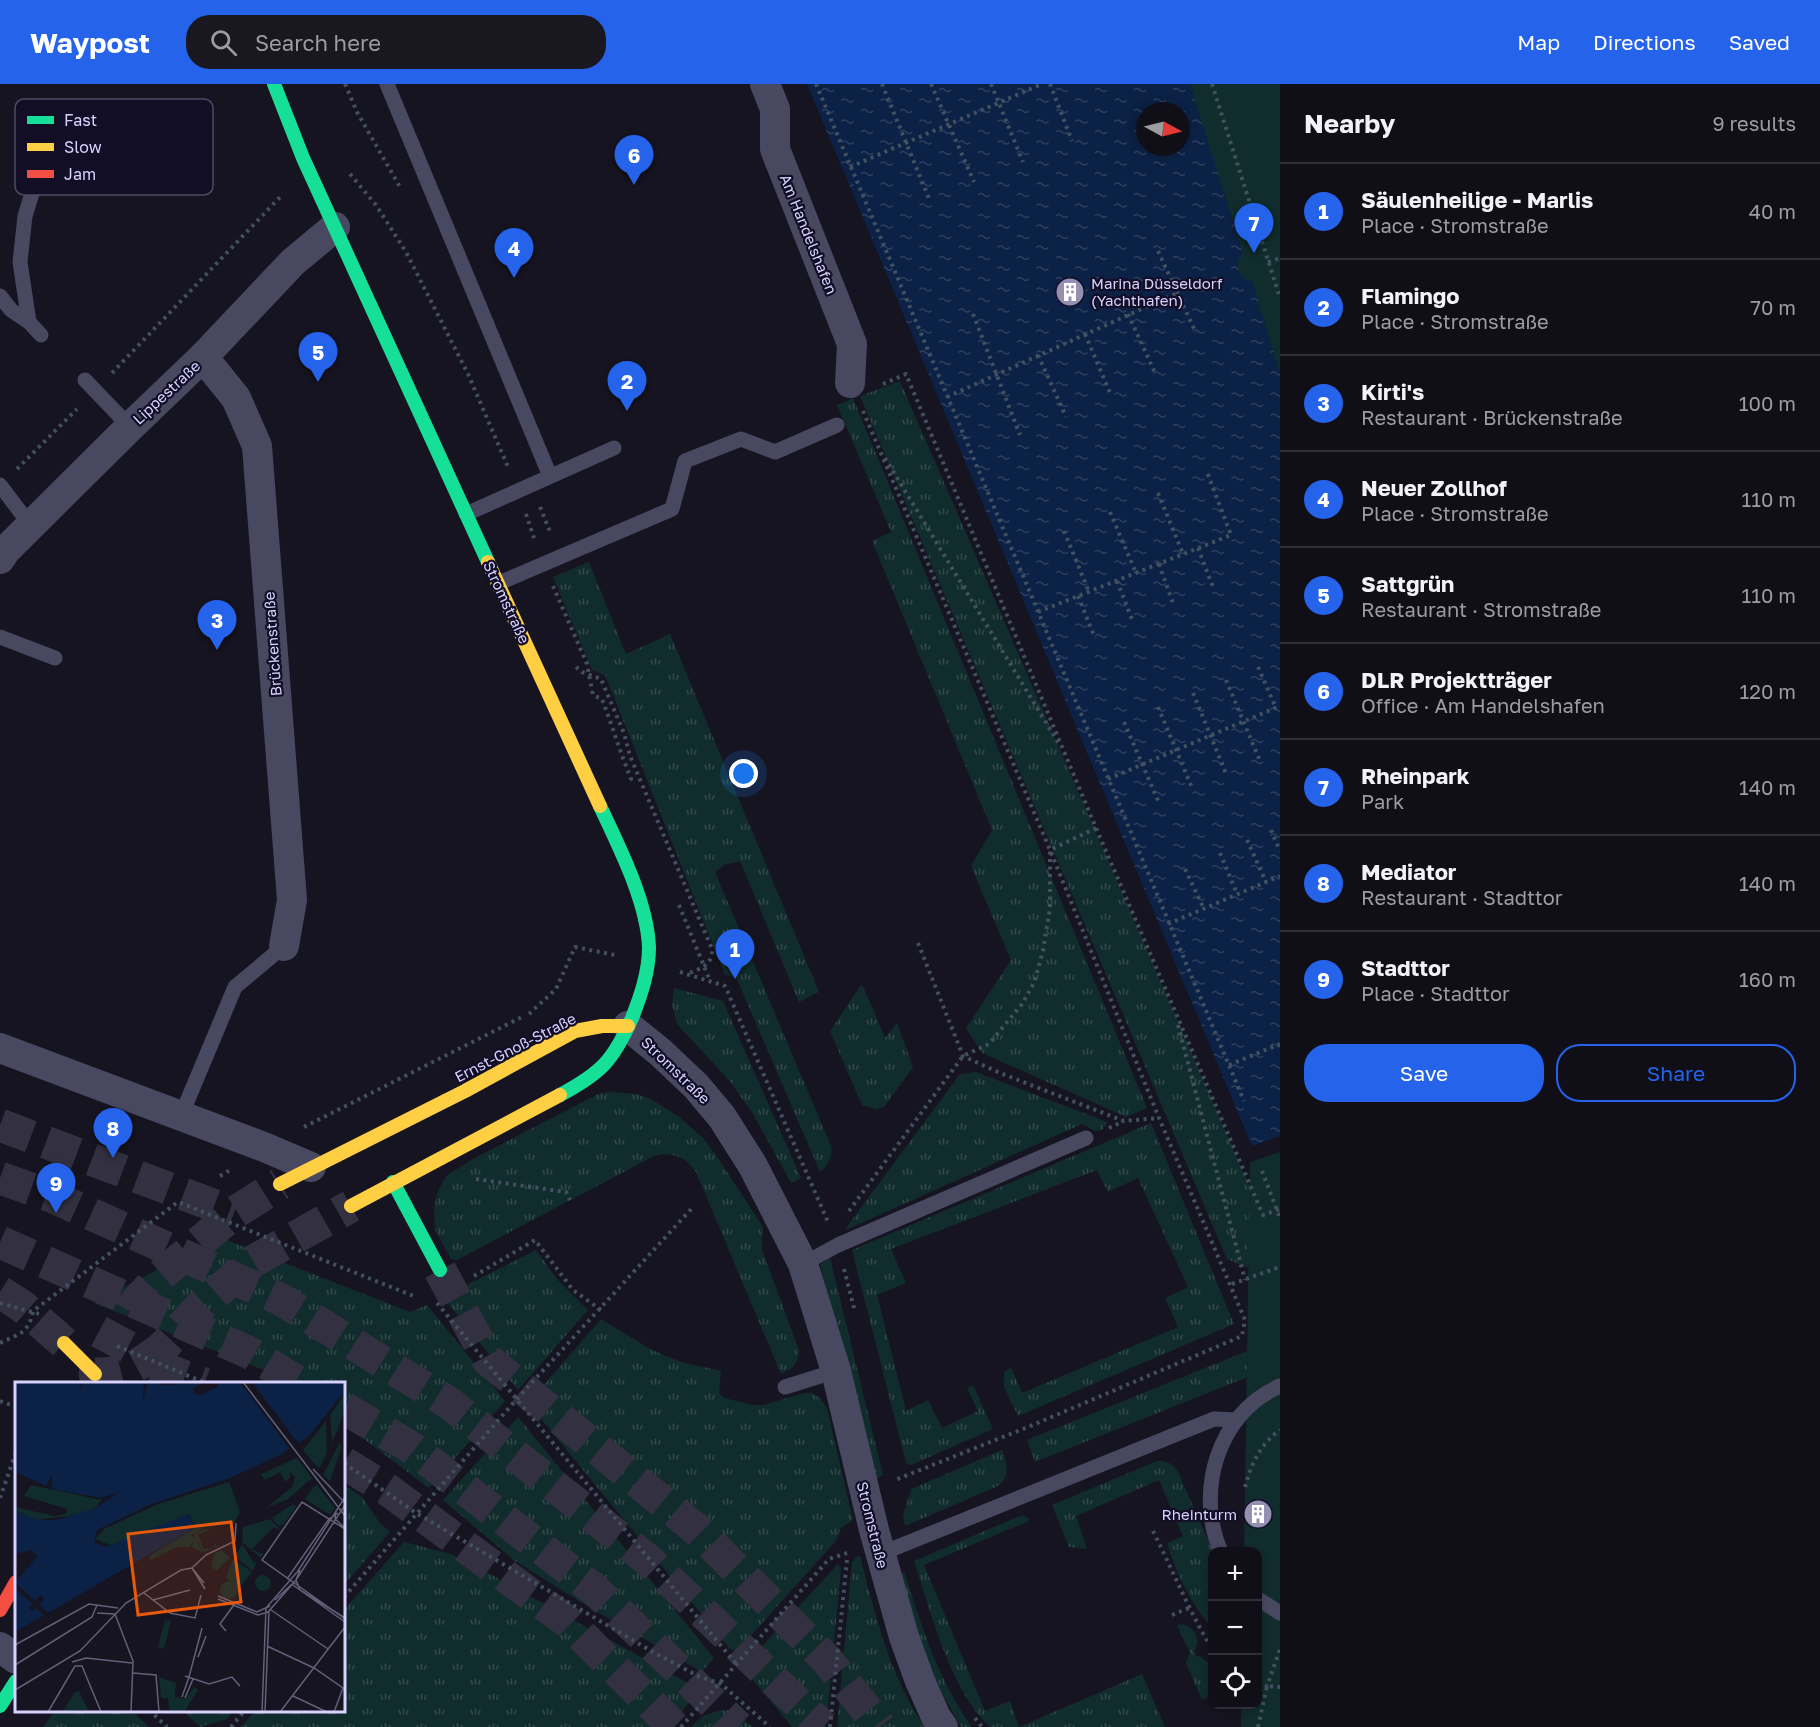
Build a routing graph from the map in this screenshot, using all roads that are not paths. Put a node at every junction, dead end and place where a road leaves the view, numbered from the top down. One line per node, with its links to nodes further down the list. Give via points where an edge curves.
1 (274, 84): 5 (main road, Stromstraße)
2 (387, 84): 15 (lane)
3 (765, 84): 10 (street, Am Handelshafen, via 776,109 775,149 852,344)
4 (32, 195): 7 (lane, via 25,216 20,262)
5 (334, 227): 9 (street, Lippestraße, via 293,262); 17 (main road, Stromstraße)
6 (0, 296): 7 (lane, via 11,310)
7 (29, 322): 8 (lane)
8 (41, 335)
9 (203, 357): 13 (street, Lippestraße); 23 (street, Brückenstraße, via 236,398 257,446 292,900)
10 (850, 383)
11 (90, 386): 13 (lane)
12 (837, 426): 20 (lane, via 775,452 741,439 685,461 672,509)
13 (130, 427): 18 (street, Lippestraße)
14 (614, 448): 15 (lane)
15 (550, 476): 17 (lane)
16 (1, 485): 18 (lane)
17 (466, 514): 20 (main road, Stromstraße)
18 (31, 525): 19 (street, Lippestraße)
19 (2, 552)
20 (499, 583): 24 (main road, Stromstraße, via 616,843 642,912 649,962)
21 (0, 637): 22 (lane)
22 (55, 658)
23 (284, 946): 26 (lane, via 235,987)
24 (628, 1026): 28 (main road, Ernst-Gnoß-Straße, via 575,1031); 31 (main road, via 614,1056 600,1072); 34 (street, Stromstraße, via 696,1086 722,1117 753,1166)
25 (0, 1048): 26 (street)
26 (181, 1116): 28 (street)
27 (1086, 1138): 34 (lane, via 838,1245)
28 (317, 1164): 29 (main road); 32 (main road, Ernst-Gnoß-Straße)
29 (346, 1164)
30 (379, 1172): 31 (main road)
31 (393, 1182): 33 (main road); 35 (main road)
32 (280, 1185)
33 (351, 1206)
34 (803, 1264): 37 (street, Stromstraße)
35 (440, 1270)
36 (64, 1343): 38 (main road)
37 (836, 1371): 40 (lane); 42 (street, Stromstraße)
38 (93, 1379)
39 (1280, 1386): 41 (lane, via 1254,1402)
40 (786, 1387)
41 (1237, 1420): 42 (lane, via 1214,1419); 43 (lane, via 1223,1441 1209,1488 1210,1513)
42 (877, 1542): 52 (street, Stromstraße, via 920,1682)
43 (1219, 1547)
44 (15, 1584): 46 (main road)
45 (1260, 1601): 47 (lane)
46 (0, 1610)
47 (1280, 1613)
48 (0, 1647): 49 (street)
49 (15, 1658)
50 (15, 1683): 51 (main road)
51 (0, 1706)
52 (943, 1727)

